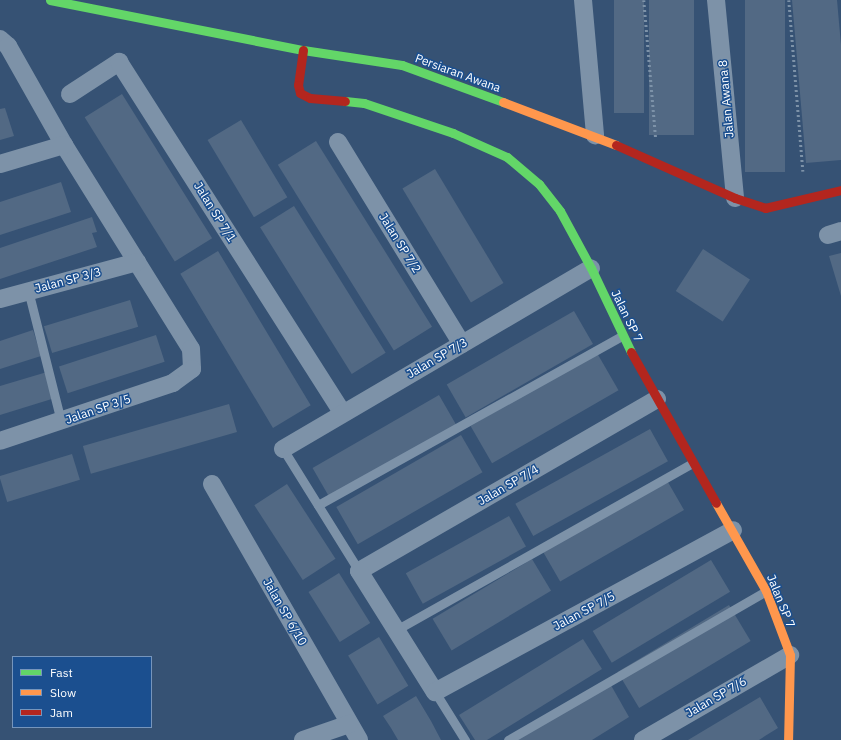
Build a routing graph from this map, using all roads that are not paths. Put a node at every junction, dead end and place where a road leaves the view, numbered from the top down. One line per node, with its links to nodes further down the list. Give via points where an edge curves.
1 (50, 0): 4 (street, Persiaran Awana)
2 (583, 0): 8 (street)
3 (716, 0): 13 (street, Jalan Awana 8)
4 (87, 4): 6 (street, Persiaran Awana)
5 (0, 39): 10 (street, via 8,46)
6 (303, 50): 8 (street, Persiaran Awana, via 402,65); 15 (street, Jalan SP 7, via 298,85 300,93 310,98 364,103 453,133 508,157 539,184 560,211)
7 (70, 94): 21 (street, Jalan SP 7/1, via 119,62)
8 (595, 134): 13 (street, Persiaran Awana)
9 (338, 142): 19 (street, Jalan SP 7/2)
10 (64, 145): 11 (street); 14 (street)
11 (0, 164)
12 (841, 190): 13 (street, Persiaran Awana, via 765,208)
13 (735, 198)
14 (137, 262): 16 (street, Jalan SP 3/3); 22 (street, Jalan SP 3/5, via 191,349 192,368 174,383)
15 (591, 268): 18 (street, Jalan SP 7); 19 (street, Jalan SP 7/3)
16 (28, 290): 17 (street, Jalan SP 3/3); 22 (lane)
17 (0, 299)
18 (622, 336): 20 (street, Jalan SP 7); 27 (lane)
19 (462, 344): 21 (street, Jalan SP 7/3)
20 (657, 399): 25 (street, Jalan SP 7); 29 (street, Jalan SP 7/4)
21 (343, 413): 24 (street, Jalan SP 7/3)
22 (61, 421): 23 (street, Jalan SP 3/5)
23 (0, 441)
24 (283, 449): 27 (lane)
25 (692, 463): 28 (street, Jalan SP 7); 31 (lane)
26 (212, 484): 34 (street, Jalan SP 6/10)
27 (318, 505): 29 (lane)
28 (733, 530): 30 (street, Jalan SP 7); 33 (street, Jalan SP 7/5)
29 (359, 571): 31 (street)
30 (766, 591): 32 (street, Jalan SP 7); 39 (lane)
31 (396, 630): 33 (street)
32 (790, 655): 36 (street, Jalan SP 7); 40 (street, Jalan SP 7/6)
33 (435, 692): 38 (lane)
34 (349, 724): 35 (street); 37 (street, Jalan SP 6/10)
35 (312, 738)
36 (787, 739)
37 (359, 740)
38 (465, 740)
39 (508, 740)
40 (643, 740)

